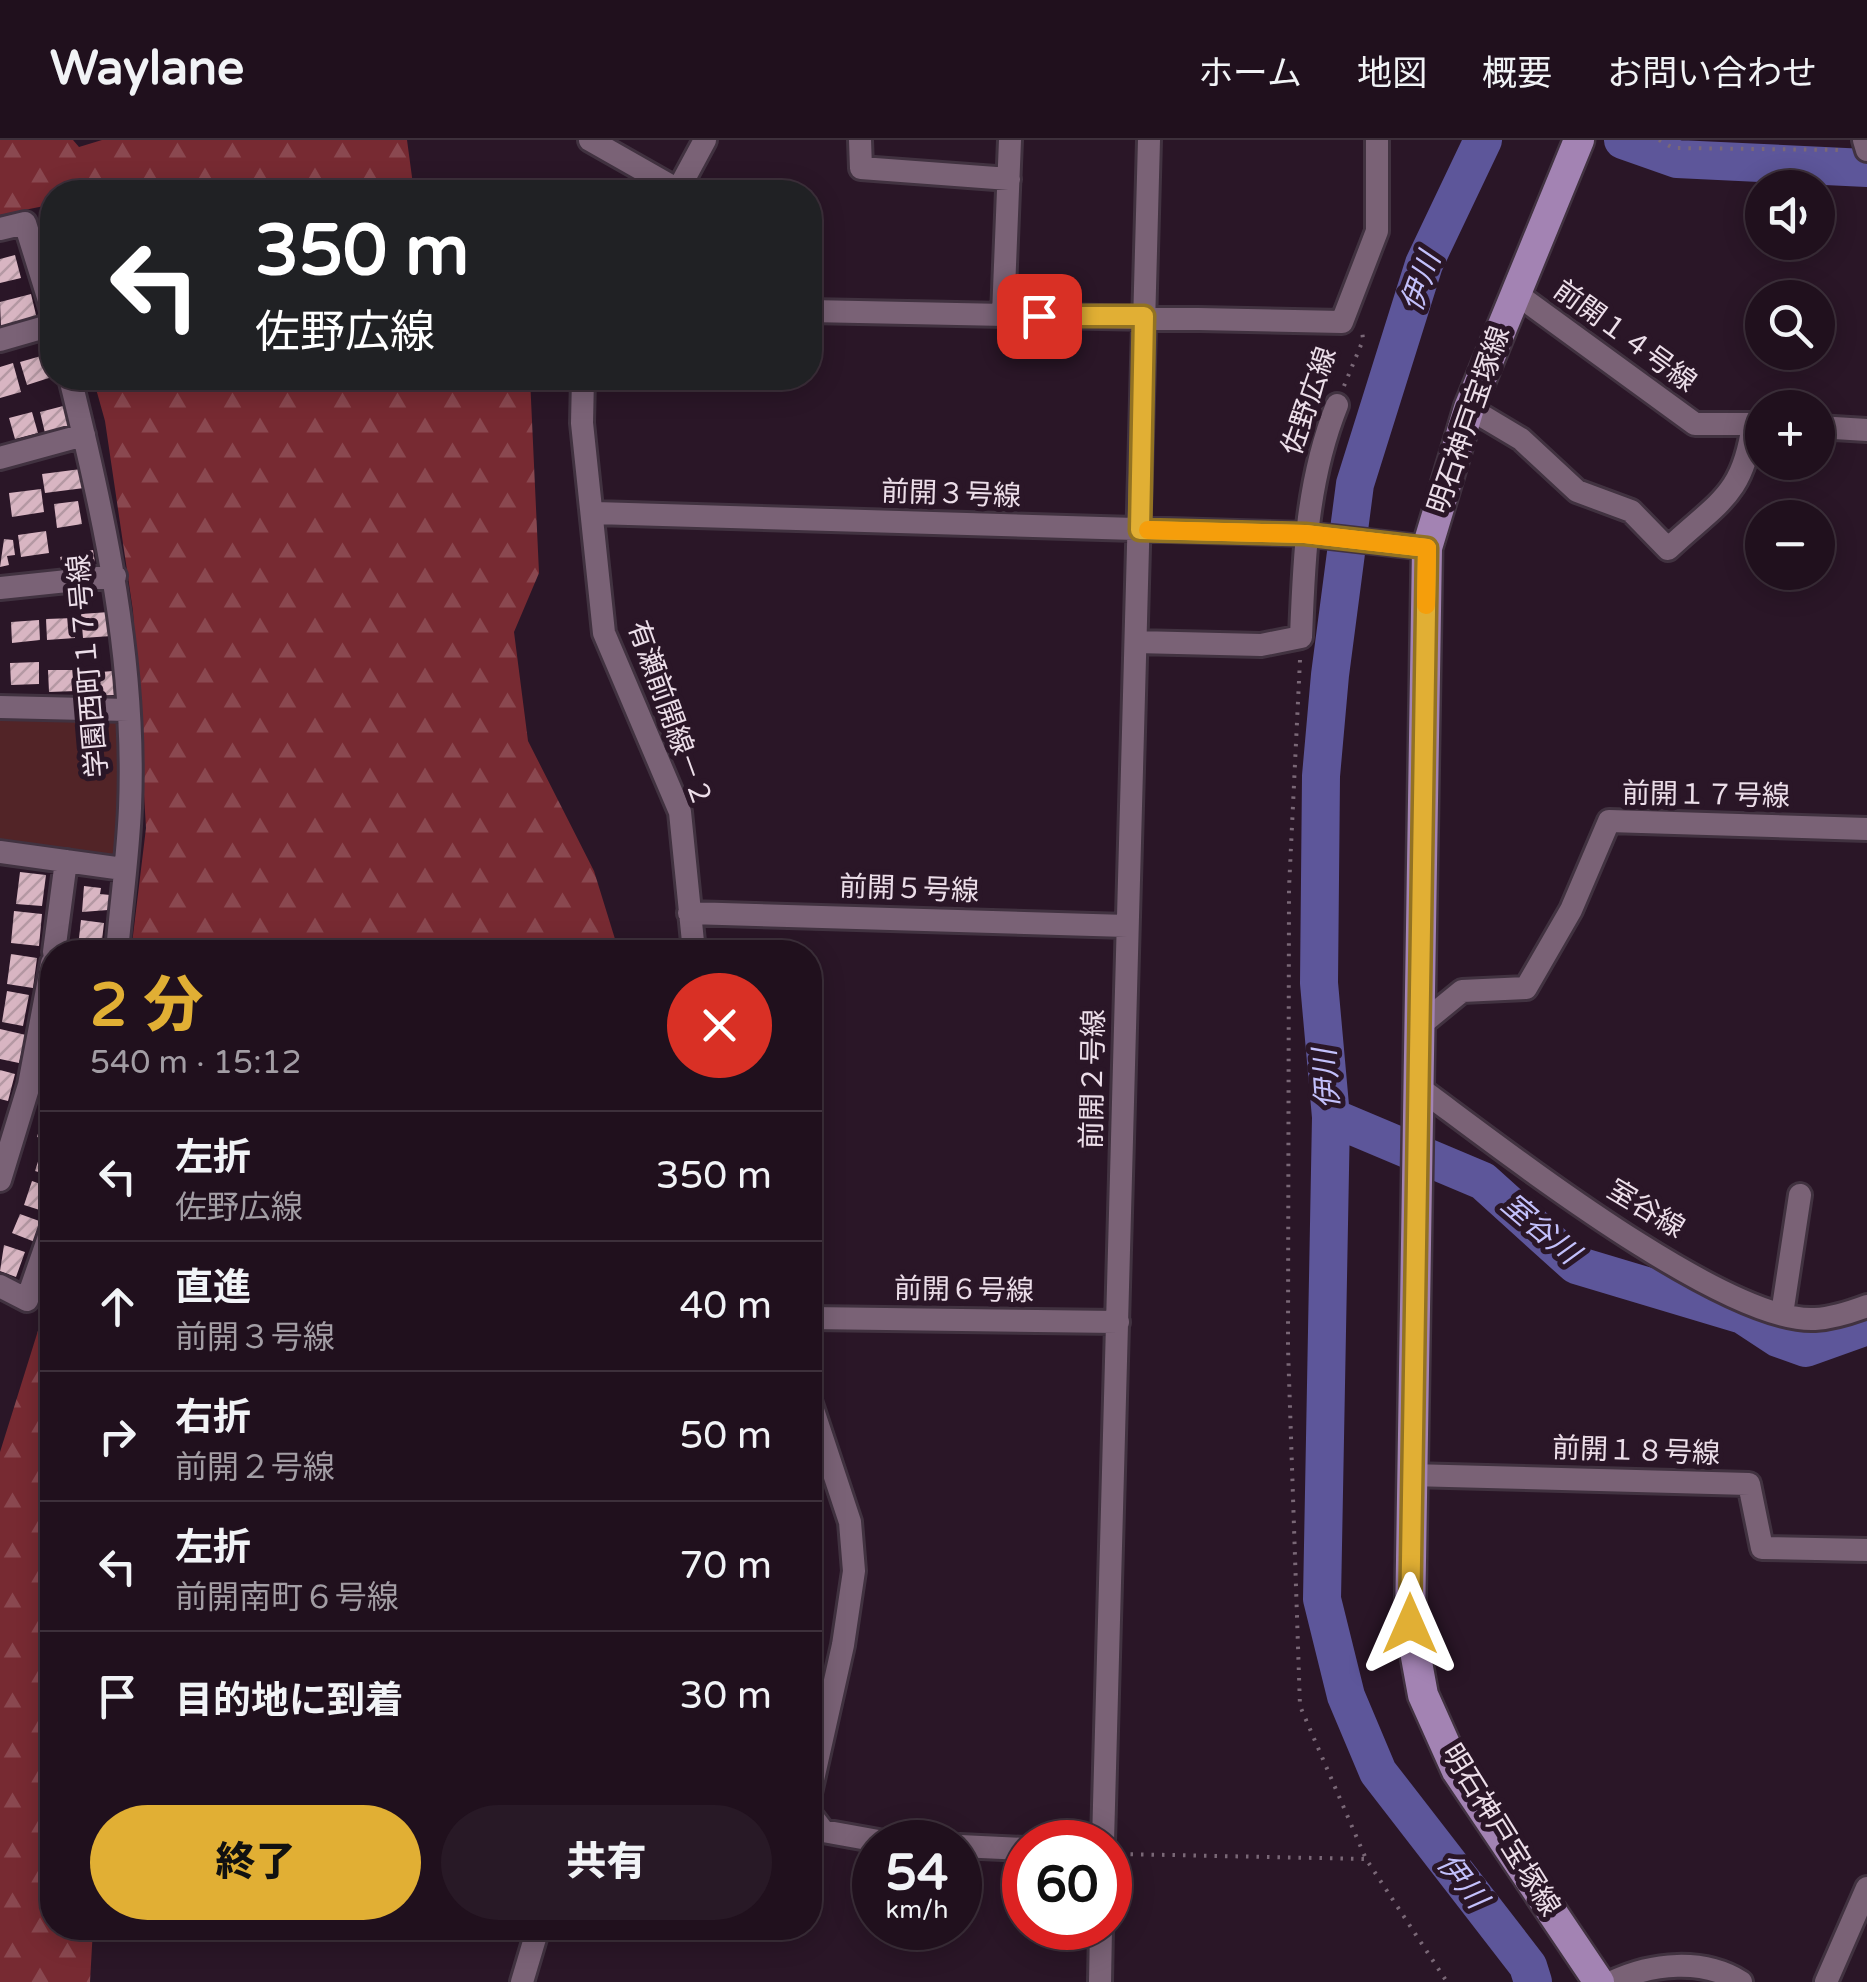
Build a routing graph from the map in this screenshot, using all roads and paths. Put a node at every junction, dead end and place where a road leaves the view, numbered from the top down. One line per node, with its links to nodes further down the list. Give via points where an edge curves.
1 (590, 140): 10 (street)
2 (705, 140): 11 (street)
3 (860, 140): 12 (street, via 860,168)
4 (1010, 140): 12 (street)
5 (1149, 140): 19 (street, 前開２号線)
6 (1376, 140): 15 (street, via 1377,231)
7 (1578, 140): 16 (main road, 明石神戸宝塚線)
8 (1659, 140): 9 (path, via 1673,148)
9 (1865, 147)
10 (659, 180)
11 (684, 180)
12 (1009, 180): 18 (street)
13 (0, 230): 14 (street, via 25,223)
14 (40, 271)
15 (1360, 284): 19 (street, via 1342,322); 24 (path, 佐野広線, via 1362,340)
16 (1514, 292): 25 (main road, 明石神戸宝塚線); 26 (street, 前開１４号線, via 1695,424)
17 (822, 310): 18 (street)
18 (1003, 315): 19 (street)
19 (1144, 316): 33 (street, 前開２号線)
20 (40, 328): 21 (street)
21 (0, 340)
22 (73, 390): 29 (street, 学園西町１７号線)
23 (583, 390): 32 (street, 有瀬前開線－２)
24 (1336, 405): 34 (street, 佐野広線, via 1319,450)
25 (1469, 408): 31 (street, via 1521,439 1577,492 1631,511 1668,548 1739,483); 35 (main road, 明石神戸宝塚線)
26 (1745, 424)
27 (1835, 428): 28 (street)
28 (1867, 430)
29 (84, 436): 30 (street); 36 (street, 学園西町１７号線)
30 (0, 458)
31 (1745, 470)
32 (595, 513): 33 (street, 前開３号線); 46 (street, 有瀬前開線－２, via 604,633 680,812)
33 (1140, 530): 34 (street, 前開３号線); 39 (street, 前開２号線)
34 (1305, 534): 35 (street); 38 (street, 佐野広線)
35 (1417, 548): 52 (main road, 明石神戸宝塚線)
36 (115, 576): 37 (street); 41 (street, 学園西町１７号線)
37 (0, 588)
38 (1301, 637): 39 (street, via 1261,645); 70 (path, via 1289,888 1288,1308 1300,1706)
39 (1136, 642): 47 (street, 前開２号線)
40 (0, 707): 41 (street)
41 (128, 710): 45 (street, 学園西町１７号線)
42 (1867, 829): 52 (street, 前開１７号線, via 1609,821 1571,910 1526,988 1462,991)
43 (0, 852): 44 (street)
44 (66, 861): 45 (street); 48 (street)
45 (124, 868): 49 (street, 学園西町１７号線)
46 (689, 913): 47 (street, 前開５号線); 50 (street, 有瀬前開線－２)
47 (1126, 926): 61 (street, 前開２号線)
48 (56, 940)
49 (118, 940)
50 (692, 940)
51 (40, 1027): 54 (street)
52 (1418, 1027): 53 (main road, 明石神戸宝塚線)
53 (1418, 1087): 59 (street, 室谷線, via 1612,1228); 63 (main road, 明石神戸宝塚線)
54 (1, 1169)
55 (1800, 1195): 59 (street)
56 (40, 1263): 57 (street, via 27,1300)
57 (0, 1286)
58 (1867, 1306): 59 (street, 室谷線, via 1814,1320)
59 (1782, 1314)
60 (822, 1318): 61 (street, 前開６号線)
61 (1118, 1322): 66 (street, 前開２号線)
62 (822, 1447): 65 (street, via 850,1522 854,1571)
63 (1410, 1474): 64 (street, 前開１８号線, via 1749,1484 1762,1548); 77 (main road, 明石神戸宝塚線, via 1410,1624 1422,1695 1457,1771)
64 (1867, 1550)
65 (822, 1739)
66 (1104, 1820)
67 (822, 1829): 68 (street)
68 (852, 1836)
69 (1132, 1854): 70 (path)
70 (1366, 1859): 76 (path)
71 (1867, 1888): 80 (street)
72 (534, 1940): 74 (street)
73 (1101, 1950): 75 (street)
74 (522, 1982)
75 (1100, 1982)
76 (1447, 1982)
77 (1599, 1982)
78 (1612, 1982): 79 (street, via 1690,1964)
79 (1740, 1982)
80 (1826, 1982)

